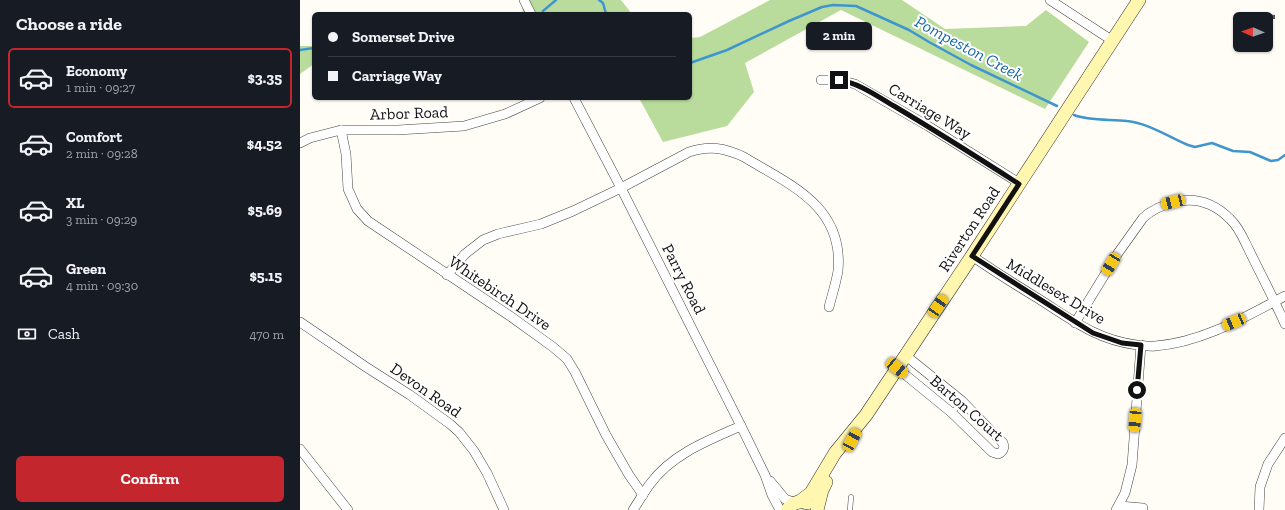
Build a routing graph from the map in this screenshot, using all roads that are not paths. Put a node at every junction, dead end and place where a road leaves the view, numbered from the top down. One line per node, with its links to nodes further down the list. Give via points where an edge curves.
1 (524, 0): 4 (street)
2 (1050, 0): 5 (street)
3 (1139, 0): 5 (main road, Riverton Road)
4 (530, 12)
5 (1113, 41): 11 (main road, Riverton Road)
6 (821, 80): 11 (street, Carriage Way, via 839,80 855,84 928,126)
7 (536, 100): 9 (street, Arbor Road, via 505,114 464,126)
8 (575, 100): 12 (street, Parry Road)
9 (341, 130): 10 (street, Arbor Road); 14 (street, Whitebirch Drive, via 346,154 348,189 357,208 368,222)
10 (300, 143)
11 (1019, 184): 13 (main road, Riverton Road)
12 (621, 188): 14 (street, via 541,224 483,240 465,254); 17 (street, via 697,149 716,148 744,157 811,199 831,226 838,248 838,259 836,281); 27 (street, Parry Road)
13 (972, 256): 19 (street, Middlesex Drive); 22 (main road, Riverton Road)
14 (447, 275): 31 (street, Whitebirch Drive, via 510,316 567,359 606,435)
15 (1285, 296): 16 (street, Middlesex Drive)
16 (1275, 302): 19 (street, via 1231,219 1212,205 1198,200 1184,200 1163,205 1143,218 1118,252); 20 (street); 21 (street, Middlesex Drive, via 1198,337 1172,344)
17 (829, 306)
18 (300, 322): 37 (street, Devon Road, via 410,395 459,432 487,473)
19 (1076, 323): 21 (street, Middlesex Drive, via 1108,339)
20 (1285, 324)
21 (1141, 345): 34 (street, via 1132,465 1125,493)
22 (905, 355): 23 (main road, Riverton Road); 24 (street, Barton Court)
23 (897, 368): 25 (street, Barton Court); 26 (main road, Riverton Road)
24 (962, 401): 25 (lane); 25 (street, Barton Court, via 1003,443 1003,450 998,454 992,452)
25 (952, 413)
26 (866, 415): 33 (main road, Riverton Road, via 835,453 811,493); 40 (main road, Riverton Road, via 822,490)
27 (741, 426): 30 (street, Parry Road); 31 (street, via 692,449 669,464)
28 (1285, 438): 42 (street, via 1268,464 1260,487)
29 (300, 449): 36 (street)
30 (765, 475): 33 (street, Parry Road, via 785,499); 39 (street, Parry Road)
31 (643, 495): 38 (street)
32 (851, 496): 41 (lane)
33 (794, 505): 40 (main road, via 806,502)
34 (1117, 508): 35 (street)
35 (1143, 508)
36 (348, 510)
37 (504, 510)
38 (633, 510)
39 (780, 510)
40 (817, 510)
41 (850, 510)
42 (1259, 510)

